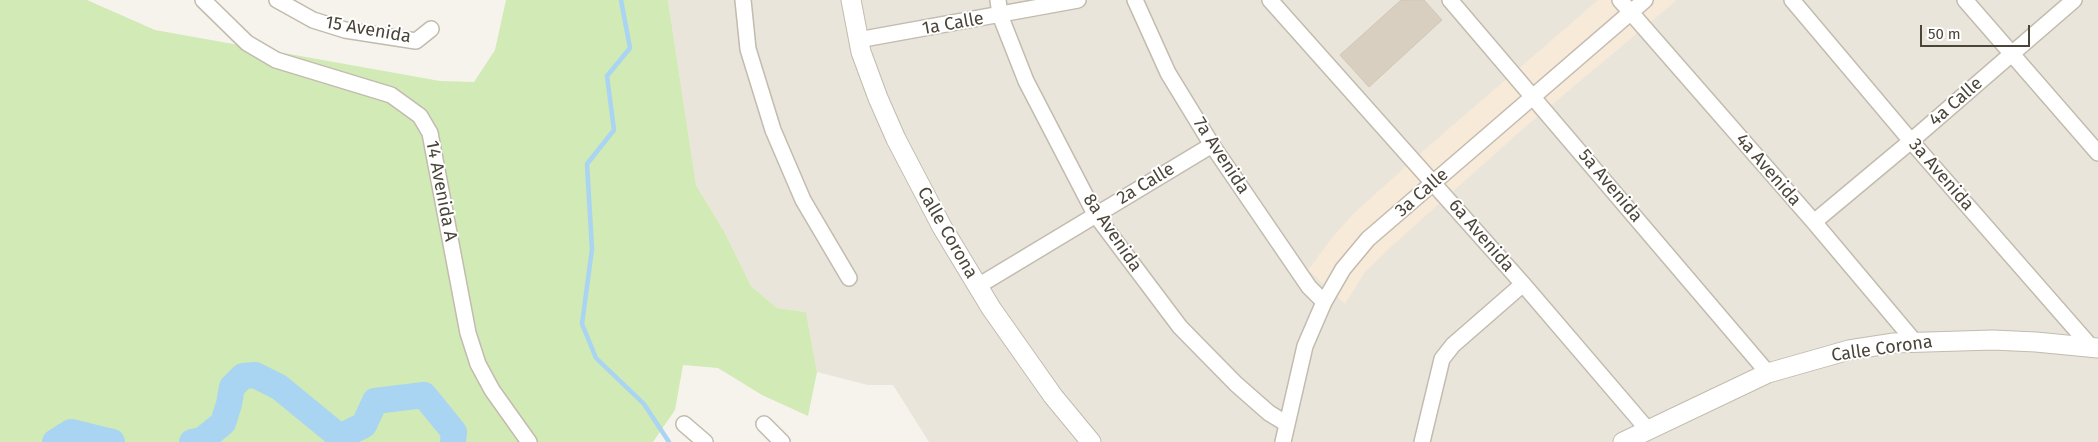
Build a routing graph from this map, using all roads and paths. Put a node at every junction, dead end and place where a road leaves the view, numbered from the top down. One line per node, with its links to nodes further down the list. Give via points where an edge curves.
1 (203, 0): 38 (street, 14 Avenida A, via 247,43 276,60 391,95 420,116 430,133 468,333 478,364 492,390)
2 (277, 0): 17 (street, 15 Avenida, via 313,20 345,30 416,41)
3 (743, 0): 27 (street, via 748,49 773,130 803,200)
4 (851, 0): 18 (street, Calle Corona)
5 (998, 0): 16 (street, 8a Avenida)
6 (1078, 0): 16 (street, 1a Calle)
7 (1135, 0): 22 (street, 7a Avenida, via 1168,73)
8 (1270, 0): 24 (street, 6a Avenida)
9 (1450, 0): 20 (street, 5a Avenida)
10 (1620, 0): 15 (street, 4a Avenida)
11 (1645, 0): 15 (street, 3a Calle)
12 (1792, 0): 21 (street, 3a Avenida)
13 (1966, 0): 19 (street)
14 (2074, 0): 19 (street, 4a Calle)
15 (1630, 12): 20 (street, 3a Calle); 26 (street, 4a Avenida)
16 (1000, 15): 18 (street, 1a Calle); 25 (street, 8a Avenida, via 1026,81)
17 (431, 29)
18 (858, 40): 29 (street, Calle Corona, via 896,140)
19 (2013, 53): 21 (street, 4a Calle); 23 (street)
20 (1534, 96): 24 (street, 3a Calle); 33 (street, 5a Avenida)
21 (1911, 141): 26 (street, 4a Calle); 32 (street, 3a Avenida)
22 (1212, 145): 25 (street, 2a Calle); 30 (street, 7a Avenida, via 1309,286)
23 (2098, 154)
24 (1434, 183): 28 (street, 6a Avenida); 30 (street, 3a Calle, via 1368,239 1342,269)
25 (1095, 214): 29 (street, 2a Calle); 36 (street, 8a Avenida, via 1180,326 1236,384)
26 (1814, 222): 31 (street, 4a Avenida)
27 (849, 278)
28 (1523, 284): 37 (street, 6a Avenida); 43 (street, via 1453,345 1442,359)
29 (978, 286): 41 (street, Calle Corona, via 1053,396)
30 (1324, 302): 36 (street, 3a Calle, via 1305,346)
31 (1915, 342): 32 (street, Calle Corona, via 1993,340); 33 (street, Calle Corona, via 1848,350)
32 (2095, 348)
33 (1768, 374): 37 (street, Calle Corona)
34 (684, 424): 39 (street)
35 (764, 424): 40 (street)
36 (1286, 424): 42 (street, 3a Calle)
37 (1648, 430): 44 (street, Calle Corona)
38 (529, 442)
39 (705, 442)
40 (782, 442)
41 (1091, 442)
42 (1283, 442)
43 (1422, 442)
44 (1623, 442)

